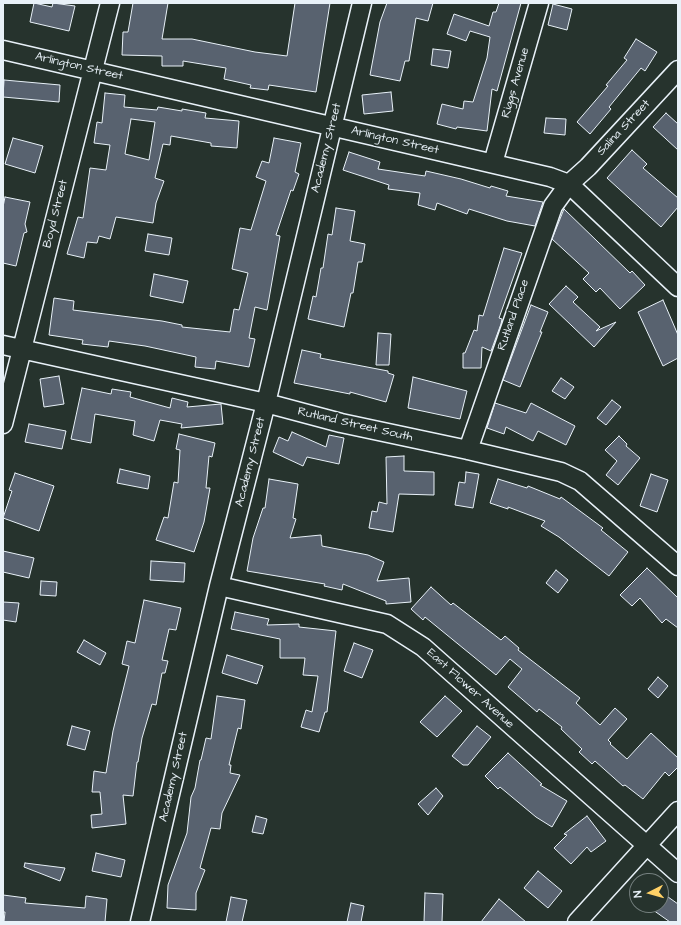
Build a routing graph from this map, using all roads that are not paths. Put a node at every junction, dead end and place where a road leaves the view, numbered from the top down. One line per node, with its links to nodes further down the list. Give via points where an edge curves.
1 (110, 3): 5 (street, Boyd Street)
2 (362, 3): 7 (street, Academy Street)
3 (538, 3): 8 (street, Riggs Avenue)
4 (3, 50): 5 (street, Arlington Street)
5 (93, 70): 7 (street, Arlington Street); 12 (street, Boyd Street)
6 (678, 70): 9 (street, Salina Street)
7 (332, 126): 8 (street, Arlington Street); 13 (street, Academy Street)
8 (493, 163): 9 (street, Arlington Street)
9 (569, 184): 10 (street, Arlington Street); 15 (street, Rutland Place, via 553,206)
10 (678, 287)
11 (3, 345): 12 (street, Rutland Street South)
12 (22, 349): 13 (street, Rutland Street South); 14 (street, Boyd Street)
13 (266, 403): 15 (street, Rutland Street South, via 341,423); 17 (street, Academy Street)
14 (3, 424)
15 (468, 450): 16 (street, Rutland Street South, via 561,472 580,481)
16 (678, 566)
17 (219, 586): 19 (street, East Flower Avenue, via 387,624 423,647); 21 (street, Academy Street)
18 (678, 810): 19 (street)
19 (647, 845): 20 (street, East Flower Avenue); 22 (street)
20 (678, 873)
21 (140, 922)
22 (577, 922)

